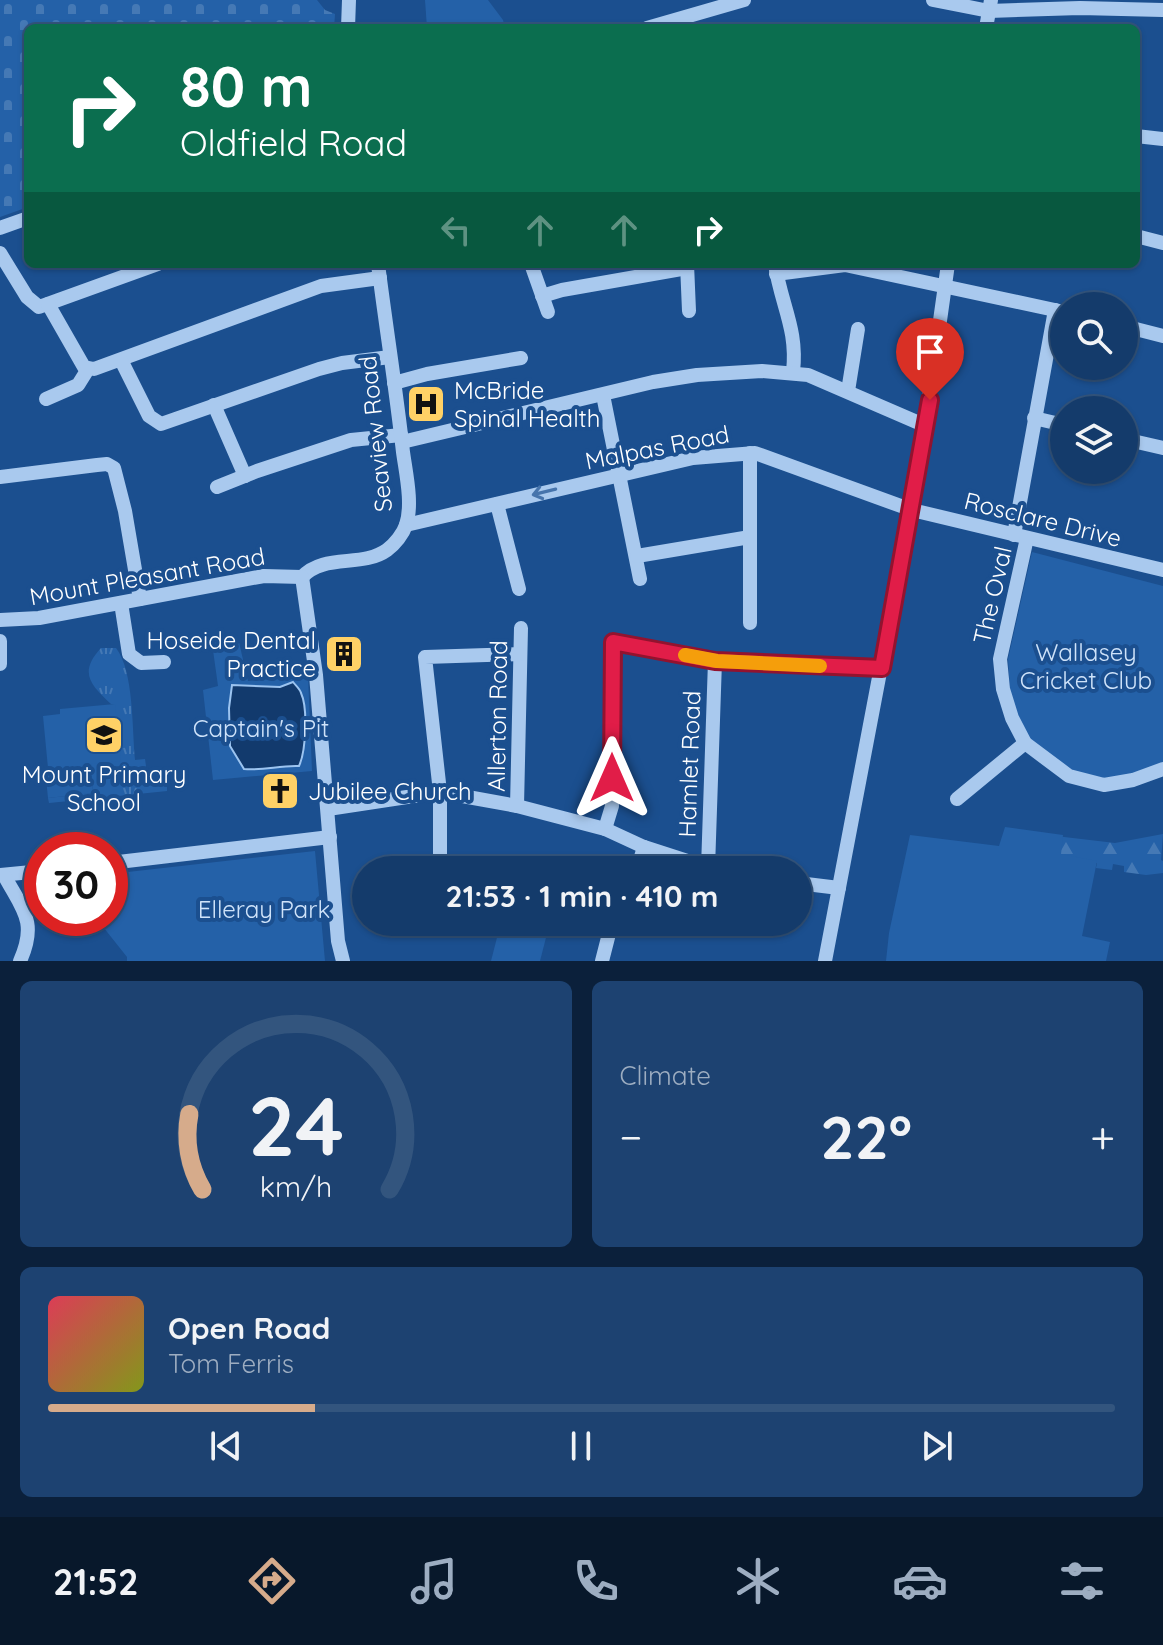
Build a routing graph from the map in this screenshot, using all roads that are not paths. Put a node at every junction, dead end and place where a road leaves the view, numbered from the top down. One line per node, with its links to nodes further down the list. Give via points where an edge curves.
1 (349, 0): 6 (street)
2 (744, 0): 7 (street)
3 (933, 0): 4 (street)
4 (990, 6): 5 (street)
5 (1163, 10)
6 (348, 24)
7 (661, 24)
8 (1140, 136): 9 (street)
9 (1163, 139)
10 (24, 219): 11 (street)
11 (0, 228)
12 (1140, 237): 13 (street)
13 (1163, 243)
14 (0, 253): 25 (street, via 34,305)
15 (147, 268): 25 (street)
16 (532, 268): 24 (street)
17 (677, 268): 24 (street)
18 (687, 268): 27 (street)
19 (859, 268): 23 (street)
20 (947, 268): 23 (street)
21 (776, 269): 37 (street, via 792,326)
22 (379, 271): 33 (street, Seaview Road); 35 (street, via 321,286)
23 (945, 286): 26 (street); 45 (street)
24 (542, 296): 28 (street)
25 (48, 304): 36 (street)
26 (1050, 309)
27 (689, 311)
28 (548, 312)
29 (858, 329): 39 (street)
30 (1138, 330): 31 (street)
31 (1163, 336)
32 (1050, 352): 43 (street, The Oval)
33 (390, 357): 38 (street, Seaview Road); 42 (street, via 330,366)
34 (521, 358): 38 (street)
35 (121, 360): 36 (street); 42 (street, via 149,416 161,424)
36 (88, 369): 41 (street, via 78,385)
37 (793, 372): 39 (street); 40 (street, via 697,375)
38 (394, 383): 46 (street, Seaview Road)
39 (848, 391): 45 (street)
40 (603, 395): 46 (street); 50 (street)
41 (46, 399)
42 (214, 405): 51 (street)
43 (1034, 418): 44 (street); 58 (street, The Oval)
44 (1050, 422)
45 (926, 426): 55 (street)
46 (402, 439): 51 (street, via 351,440); 56 (street, Seaview Road)
47 (1138, 442): 48 (street)
48 (1163, 448)
49 (750, 453): 50 (street, Malpas Road, via 693,458); 55 (street, Malpas Road); 57 (street)
50 (620, 474): 54 (street, Malpas Road, one-way to 54); 59 (street)
51 (245, 476): 53 (street)
52 (0, 477): 64 (street, via 107,464 114,468)
53 (217, 487)
54 (497, 504): 56 (street, Malpas Road); 63 (street)
55 (912, 510): 58 (street, Rosclare Drive); 74 (street)
56 (406, 525): 61 (street, Seaview Road, via 387,550 368,559 322,565)
57 (750, 537): 59 (street); 67 (street)
58 (1021, 537): 60 (street, Rosclare Drive); 75 (street, The Oval, via 1000,659 1003,689)
59 (637, 556): 62 (street)
60 (1163, 570)
61 (302, 577): 64 (street, Mount Pleasant Road, via 264,576); 80 (street)
62 (640, 579)
63 (519, 589)
64 (140, 599): 65 (street, Mount Pleasant Road)
65 (121, 603): 66 (street, Mount Pleasant Road); 72 (street, via 129,654 141,663)
66 (0, 620)
67 (750, 623)
68 (521, 628): 70 (street, Allerton Road)
69 (0, 641): 73 (street)
70 (520, 654): 77 (street, via 425,657); 79 (street, Allerton Road)
71 (715, 661): 74 (street); 81 (street, via 613,642 612,806); 87 (street, Hamlet Road)
72 (164, 662)
73 (0, 664)
74 (882, 668): 92 (street)
75 (1025, 743): 76 (street, The Oval, via 1069,776 1104,785); 78 (street)
76 (1163, 769)
77 (440, 792): 79 (street); 80 (street); 84 (street)
78 (957, 799)
79 (517, 806): 81 (street)
80 (328, 809): 82 (street)
81 (605, 829): 83 (street)
82 (330, 837): 88 (street); 95 (street)
83 (644, 847): 85 (street); 86 (street)
84 (440, 856)
85 (641, 856)
86 (672, 856)
87 (712, 856)
88 (128, 861)
89 (24, 873): 90 (street)
90 (2, 875): 94 (street, via 30,929)
91 (812, 885): 92 (street)
92 (839, 888): 97 (street)
93 (608, 936): 96 (street)
94 (20, 961)
95 (343, 961)
96 (602, 961)
97 (825, 961)

